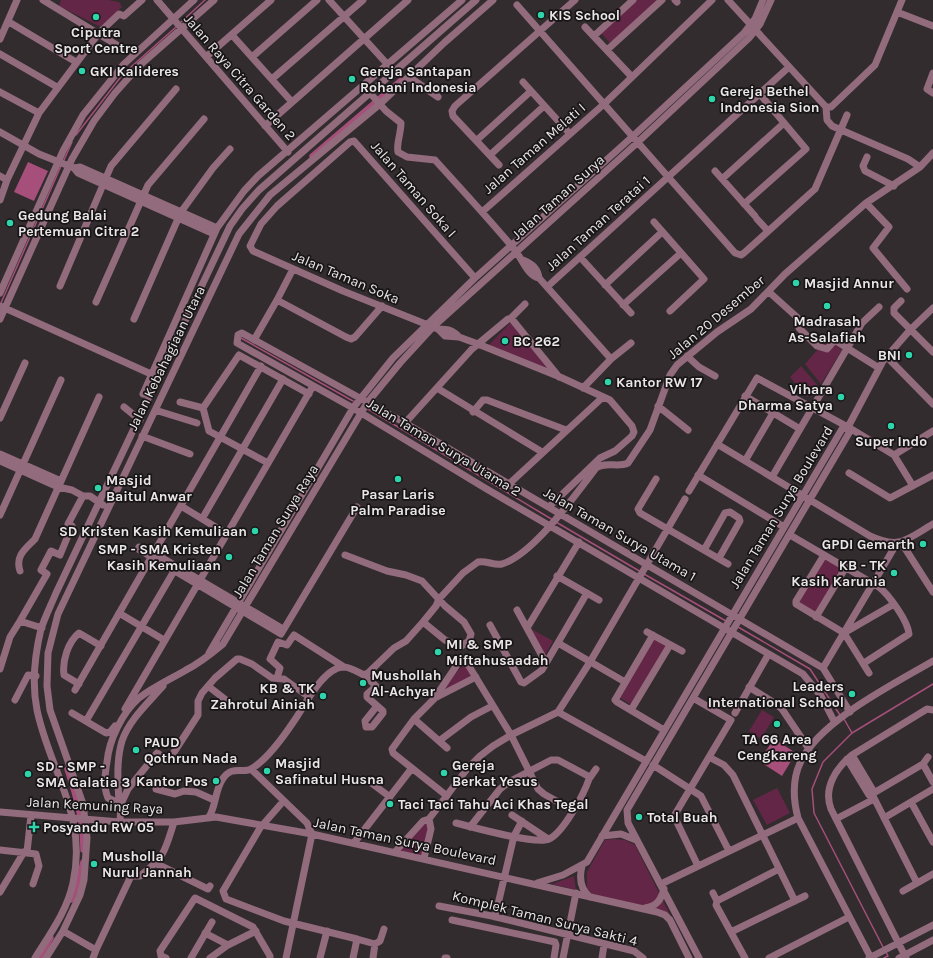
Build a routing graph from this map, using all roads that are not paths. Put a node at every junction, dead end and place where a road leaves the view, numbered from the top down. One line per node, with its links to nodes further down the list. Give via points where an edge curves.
1 (17, 0): 27 (street)
2 (43, 0): 33 (street)
3 (142, 0): 33 (street, via 124,16 119,14)
4 (157, 0): 26 (street, Jalan Raya Citra Garden 2)
5 (194, 0): 26 (street)
6 (214, 0): 30 (street)
7 (271, 0): 35 (street)
8 (317, 0): 44 (street)
9 (329, 0): 25 (street)
10 (363, 0): 25 (street)
11 (408, 0): 37 (street)
12 (462, 0): 46 (street, Jalan Raya Citra Garden 2)
13 (476, 0): 34 (street)
14 (575, 0): 32 (street)
15 (633, 0): 36 (street)
16 (662, 0): 41 (street)
17 (712, 0): 50 (street, Jalan Taman Melati I)
18 (728, 0): 31 (street)
19 (763, 0): 31 (street, Jalan Taman Surya)
20 (771, 0): 31 (street, Jalan Taman Surya)
21 (902, 0): 24 (street)
22 (488, 2): 39 (street, Jalan Kebahagiaan Utara)
23 (517, 5): 32 (street)
24 (897, 12): 28 (street); 65 (street, via 875,65 831,107)
25 (344, 17): 37 (street); 51 (street)
26 (173, 19): 30 (street, Jalan Raya Citra Garden 2); 84 (street, via 128,60 102,89 73,131)
27 (9, 22): 38 (street); 45 (street)
28 (933, 26)
29 (585, 27): 36 (street)
30 (181, 28): 43 (street, Jalan Raya Citra Garden 2); 84 (street, via 140,65 115,93)
31 (753, 28): 47 (street); 74 (street, Jalan Taman Surya); 76 (street, Jalan Taman Surya)
32 (539, 32): 63 (street); 75 (street, via 452,111 453,116)
33 (99, 33): 40 (street); 45 (street)
34 (438, 34): 39 (street); 58 (street)
35 (232, 35): 43 (street); 44 (street)
36 (594, 36): 41 (street)
37 (364, 38): 46 (street); 61 (street)
38 (0, 39)
39 (444, 42): 49 (street, Jalan Kebahagiaan Utara)
40 (125, 50)
41 (607, 50): 50 (street)
42 (0, 54): 53 (street)
43 (206, 57): 70 (street, Jalan Raya Citra Garden 2)
44 (252, 57): 51 (street)
45 (76, 62): 53 (street)
46 (388, 65): 79 (street, Jalan Raya Citra Garden 2)
47 (789, 67): 59 (street, Jalan Taman Teratai 1); 65 (street)
48 (933, 73): 56 (street)
49 (410, 77): 60 (street); 62 (street, Jalan Kebahagiaan Utara)
50 (632, 77): 63 (street, Jalan Taman Melati I)
51 (272, 79): 61 (street)
52 (523, 82): 55 (street)
53 (57, 87): 66 (street)
54 (176, 89): 92 (street, via 116,158)
55 (531, 91): 64 (street); 75 (street)
56 (930, 91)
57 (0, 92): 66 (street)
58 (370, 93): 62 (street); 134 (street, via 259,190 242,209 230,226)
59 (759, 93): 69 (street); 89 (street, Jalan Taman Teratai 1)
60 (438, 97)
61 (292, 102): 70 (street)
62 (380, 104): 98 (street, via 401,123 401,134 396,147 398,152 407,157 435,160); 134 (street, Jalan Kebahagiaan Utara, via 270,195 254,214 239,234)
63 (604, 104): 73 (street, Jalan Taman Melati I); 74 (street)
64 (544, 106): 73 (street); 81 (street)
65 (826, 107): 71 (street, via 828,123)
66 (38, 113): 77 (street)
67 (848, 116): 71 (street)
68 (204, 119): 94 (street, via 151,180)
69 (784, 122): 90 (street); 97 (street, via 806,149)
70 (265, 126): 79 (street, Jalan Raya Citra Garden 2)
71 (840, 130): 86 (street, via 908,159); 102 (street, via 815,189)
72 (0, 132): 77 (street)
73 (570, 134): 98 (street, Jalan Taman Melati I)
74 (632, 137): 76 (street); 104 (street, Jalan Taman Surya)
75 (478, 140): 81 (street)
76 (637, 143): 89 (street); 106 (street, Jalan Taman Surya)
77 (24, 146): 84 (street); 91 (street)
78 (230, 149): 99 (street)
79 (288, 152): 101 (street, Jalan Raya Citra Garden 2, via 244,191)
80 (933, 153): 83 (street, Jalan 20 Desember)
81 (490, 155): 85 (street)
82 (868, 157): 93 (street, via 863,166 864,171)
83 (930, 162): 86 (street, Jalan 20 Desember)
84 (66, 165): 92 (street, via 78,173); 116 (street); 124 (street)
85 (499, 166)
86 (920, 167): 93 (street, Jalan 20 Desember)
87 (715, 171): 90 (street)
88 (0, 176): 91 (street)
89 (667, 178): 102 (street, via 735,253 741,255); 108 (street, Jalan Taman Teratai 1)
90 (722, 179): 97 (street)
91 (7, 180): 95 (street)
92 (104, 181): 94 (street); 112 (street)
93 (894, 186): 96 (street, Jalan 20 Desember)
94 (142, 198): 99 (street); 119 (street)
95 (0, 200)
96 (866, 203): 114 (street, via 889,227 874,248); 115 (street, Jalan 20 Desember, via 785,274)
97 (744, 204): 102 (street)
98 (482, 212): 104 (street)
99 (179, 215): 101 (street); 129 (street)
100 (654, 222): 103 (street)
101 (215, 231): 146 (street, Jalan Raya Citra Garden 2)
102 (768, 231)
103 (662, 232): 107 (street); 111 (street)
104 (511, 245): 106 (street); 110 (street, Jalan Taman Surya)
105 (250, 247): 109 (street, Jalan Taman Soka, via 253,251); 110 (street, Jalan Taman Soka I, via 261,224 277,206 354,141)
106 (517, 252): 113 (street, via 535,268); 132 (street, Jalan Taman Surya)
107 (681, 253): 121 (street); 126 (street, via 704,280)
108 (580, 257): 111 (street); 113 (street, Jalan Taman Teratai 1)
109 (293, 269): 117 (street); 122 (street, Jalan Taman Soka)
110 (475, 278): 131 (street, Jalan Taman Surya)
111 (605, 285): 121 (street)
112 (60, 286)
113 (546, 287): 142 (street)
114 (907, 289)
115 (769, 292): 138 (street, via 799,319 799,328 817,346 827,348 836,341); 140 (street, Jalan 20 Desember, via 751,309)
116 (0, 294)
117 (277, 300): 122 (street, via 351,339); 135 (street)
118 (901, 301): 133 (street, via 894,311)
119 (96, 302)
120 (525, 304): 128 (street)
121 (623, 305): 127 (street)
122 (382, 306): 131 (street, Jalan Taman Soka)
123 (879, 306): 138 (street, via 862,323)
124 (3, 307): 130 (street); 146 (street)
125 (933, 308): 133 (street)
126 (670, 311)
127 (631, 313)
128 (511, 318): 137 (street); 148 (street)
129 (134, 319)
130 (0, 320)
131 (426, 324): 132 (street, Jalan Taman Soka); 159 (street, Jalan Taman Surya)
132 (435, 328): 137 (street, Jalan Taman Soka, via 448,329 459,338); 161 (street, Jalan Taman Surya, via 400,363)
133 (910, 330): 139 (street); 141 (street)
134 (185, 337): 146 (street); 168 (street, Jalan Kebahagiaan Utara)
135 (254, 340): 151 (street, Jalan Taman Surya Utama 2, via 242,333 236,340); 159 (street, Jalan Taman Surya Utama 1)
136 (631, 343): 142 (street)
137 (478, 344): 148 (street, Jalan Taman Soka); 152 (street)
138 (846, 348): 145 (street); 165 (street)
139 (933, 352)
140 (687, 356): 147 (street); 163 (street, Jalan 20 Desember, via 670,375)
141 (887, 356): 145 (street); 162 (street)
142 (610, 359): 153 (street)
143 (25, 363): 172 (street)
144 (261, 366): 149 (street); 166 (street, via 242,355 237,357); 182 (street)
145 (879, 368): 176 (street)
146 (154, 375): 154 (street); 173 (street)
147 (715, 376)
148 (560, 377): 153 (street, Jalan Taman Soka)
149 (283, 379): 155 (street); 184 (street)
150 (61, 380): 192 (street)
151 (313, 386): 155 (street); 167 (street, Jalan Taman Surya Utama 2)
152 (437, 388): 169 (street); 175 (street)
153 (583, 388): 158 (street, Jalan Taman Soka)
154 (143, 394)
155 (309, 394): 191 (street)
156 (745, 396): 165 (street, via 755,379 760,378); 171 (street); 183 (street)
157 (99, 397): 198 (street)
158 (603, 397): 178 (street); 210 (street, Jalan Taman Soka, via 618,408 633,428 633,434 615,451 600,458)
159 (360, 398): 161 (street, Jalan Taman Surya Utama 1); 167 (street, Jalan Taman Surya)
160 (180, 402): 166 (street)
161 (367, 403): 170 (street, Jalan Taman Surya); 175 (street, Jalan Taman Surya Utama 1)
162 (933, 404)
163 (658, 406): 179 (street); 213 (street, Jalan 20 Desember, via 650,430 628,463 623,466 606,464 596,468)
164 (124, 407): 173 (street)
165 (812, 407): 176 (street); 177 (street)
166 (204, 408): 182 (street, via 208,429)
167 (353, 408): 170 (street, Jalan Taman Surya Utama 2); 206 (street, Jalan Taman Surya Raya)
168 (155, 410): 174 (street); 181 (street, Jalan Kebahagiaan Utara)
169 (474, 412): 178 (street, via 483,400 487,400); 185 (street)
170 (361, 413): 211 (street, Jalan Taman Surya Raya); 216 (street, Jalan Taman Surya Utama 2)
171 (773, 413): 177 (street); 190 (street)
172 (0, 418)
173 (140, 420): 181 (street)
174 (197, 423)
175 (405, 423): 199 (street, Jalan Taman Surya Utama 1)
176 (848, 427): 188 (street); 203 (street, Jalan Taman Surya Boulevard, via 842,429); 205 (street, Jalan Taman Surya Boulevard, via 849,433)
177 (800, 429): 196 (street)
178 (566, 430): 185 (street)
179 (688, 430)
180 (933, 431): 188 (street)
181 (138, 436): 187 (street); 207 (street); 207 (street, Jalan Kebahagiaan Utara)
182 (220, 437): 184 (street); 208 (street)
183 (716, 444): 190 (street); 194 (street)
184 (242, 449): 191 (street); 214 (street)
185 (542, 452): 199 (street)
186 (0, 454): 192 (street)
187 (190, 454)
188 (894, 455): 200 (street)
189 (0, 461): 192 (street)
190 (745, 461): 196 (street)
191 (268, 463): 219 (street)
192 (22, 467): 198 (street); 212 (street)
193 (848, 473): 200 (street, via 888,498)
194 (698, 475): 201 (street); 217 (street)
195 (933, 475): 200 (street)
196 (772, 477): 203 (street)
197 (656, 479): 218 (street, via 638,512)
198 (60, 484): 202 (street); 231 (street, via 35,539 20,555 17,562)
199 (508, 484): 210 (street, Jalan Taman Surya Utama 1)
200 (914, 486)
201 (689, 491)
202 (83, 496): 207 (street, via 90,496); 255 (street, via 68,524 72,526 60,555 51,551 41,570 46,574)
203 (803, 496): 205 (street); 217 (street, Jalan Taman Surya Boulevard)
204 (685, 499): 218 (street)
205 (810, 500): 220 (street, Jalan Taman Surya Boulevard); 222 (street, via 870,536 884,542)
206 (296, 504): 211 (street); 239 (street, Jalan Taman Surya Raya)
207 (105, 506): 242 (street); 244 (street, Jalan Kebahagiaan Utara)
208 (180, 506): 214 (street); 224 (street)
209 (357, 507): 249 (street, via 283,629)
210 (548, 507): 213 (street, Jalan Taman Surya Utama 1)
211 (304, 509): 240 (street, Jalan Taman Surya Raya)
212 (0, 515)
213 (559, 515): 216 (street, Jalan 20 Desember); 229 (street, Jalan Taman Surya Utama 1)
214 (202, 519): 219 (street)
215 (933, 524): 222 (street)
216 (552, 525): 221 (street, Jalan Taman Surya Utama 2); 245 (street, Jalan 20 Desember, via 530,545 504,563 498,565 478,562 463,573)
217 (784, 527): 252 (street, Jalan Taman Surya Boulevard)
218 (668, 528): 223 (street); 229 (street)
219 (227, 534): 237 (street)
220 (790, 535): 226 (street); 254 (street, Jalan Taman Surya Boulevard)
221 (579, 542): 234 (street); 235 (street, Jalan Taman Surya Utama 2)
222 (899, 543): 236 (street); 238 (street)
223 (704, 550): 227 (street); 227 (street, via 725,513 730,512 740,521)
224 (153, 555): 232 (street); 237 (street); 251 (street)
225 (345, 555): 245 (street, via 422,581)
226 (824, 555): 230 (street); 253 (street, via 794,602)
227 (719, 558): 228 (street)
228 (728, 564)
229 (647, 566): 235 (street); 252 (street, Jalan Taman Surya Utama 1)
230 (846, 567): 238 (street); 253 (street)
231 (20, 571)
232 (174, 571): 237 (street); 258 (street)
233 (933, 575): 236 (street)
234 (557, 576): 243 (street); 261 (street)
235 (641, 576): 259 (street, Jalan Taman Surya Utama 2); 272 (street)
236 (925, 580): 241 (street)
237 (198, 582): 248 (street); 264 (street)
238 (873, 583): 247 (street, via 886,592); 263 (street)
239 (246, 588): 240 (street); 248 (street, Jalan Taman Surya Raya)
240 (254, 592): 249 (street, Jalan Taman Surya Raya)
241 (933, 592)
242 (57, 593): 244 (street); 260 (street)
243 (586, 593): 246 (street); 265 (street)
244 (66, 597): 337 (street, Jalan Kebahagiaan Utara, via 49,646 46,686 50,710 84,804)
245 (439, 599): 256 (street, Jalan 20 Desember); 256 (street, via 464,622 471,634 469,641 460,647 445,640)
246 (599, 600)
247 (894, 604): 263 (street); 274 (street, via 910,636)
248 (237, 605): 249 (street); 270 (street, Jalan Taman Surya Raya)
249 (244, 609): 270 (street, Jalan Taman Surya Raya, via 223,644)
250 (518, 610): 261 (street)
251 (120, 613): 258 (street); 267 (street)
252 (731, 616): 254 (street, Jalan Taman Surya Utama 1); 259 (street, Jalan Taman Surya Boulevard)
253 (816, 617): 263 (street)
254 (738, 620): 262 (street, Jalan Taman Surya Boulevard); 277 (street, Jalan Taman Surya Utama 1)
255 (20, 621): 260 (street); 276 (street, via 10,638)
256 (423, 622): 279 (street, Jalan 20 Desember, via 406,640)
257 (490, 625): 273 (street, via 522,683 542,670)
258 (142, 626): 264 (street); 302 (street)
259 (726, 626): 262 (street, Jalan Taman Surya Utama 2); 303 (street, Jalan Taman Surya Boulevard)
260 (42, 628): 280 (street)
261 (527, 628): 273 (street)
262 (733, 630): 269 (street, Jalan Taman Surya Utama 2); 288 (street, Jalan Taman Surya Boulevard)
263 (844, 633): 274 (street); 277 (street)
264 (164, 640): 302 (street, via 112,731 106,733)
265 (558, 643): 272 (street); 273 (street)
266 (670, 645): 268 (street); 284 (street, via 650,633); 294 (street)
267 (101, 646): 267 (street, via 79,633 71,644 65,656 64,675 77,687)
268 (682, 651)
269 (768, 655): 286 (street); 301 (street, Jalan Taman Surya Utama 2, via 804,674)
270 (206, 658): 283 (street, Jalan Taman Surya Raya)
271 (933, 661): 299 (street)
272 (590, 662): 284 (street); 296 (street)
273 (546, 663)
274 (864, 663): 278 (street)
275 (344, 667): 279 (street); 282 (street, via 294,635 287,645 279,642 270,659 280,668); 287 (street, via 338,668 325,678)
276 (0, 668)
277 (823, 668): 299 (street, Jalan Taman Surya Utama 1)
278 (869, 673)
279 (364, 675): 291 (street, via 375,685 367,695)
280 (36, 676): 290 (street, via 28,675); 336 (street, via 37,710)
281 (476, 677): 289 (street); 289 (street, via 465,658 461,659); 292 (street)
282 (277, 678): 285 (street, via 272,678 238,658); 287 (street)
283 (168, 680): 329 (street, via 138,714 123,739 119,761); 329 (street, Jalan Taman Surya Raya, via 140,697 132,705 112,740 106,768 106,794 108,798)
284 (625, 682): 294 (street, via 615,700)
285 (208, 686): 293 (street); 329 (street, via 199,698 198,715 169,760 157,754 128,789)
286 (749, 687): 298 (street); 307 (street, via 782,709)
287 (309, 697): 315 (street, via 276,744)
288 (693, 698): 308 (street, via 731,720); 313 (street, Jalan Taman Surya Boulevard)
289 (434, 699): 300 (street)
290 (15, 700)
291 (377, 706)
292 (492, 706): 304 (street); 305 (street, via 471,717)
293 (234, 707)
294 (631, 710): 303 (street)
295 (933, 710): 309 (street, via 927,709)
296 (558, 712): 304 (street); 311 (street)
297 (72, 713): 302 (street)
298 (734, 713)
299 (847, 713): 301 (street)
300 (414, 719): 305 (street); 314 (street, via 392,749 393,753)
301 (836, 720): 307 (street)
302 (86, 721)
303 (664, 730): 311 (street, Jalan Taman Surya Boulevard)
304 (511, 736): 317 (street); 324 (street, via 480,756)
305 (439, 741): 306 (street)
306 (448, 748)
307 (809, 749): 338 (street, via 800,762 794,789)
308 (710, 757): 321 (street); 351 (street, via 729,769)
309 (850, 757): 325 (street); 341 (street, via 842,763 827,794 828,803)
310 (928, 757): 312 (street)
311 (646, 761): 350 (street, Jalan Taman Surya Boulevard)
312 (923, 764): 320 (street); 325 (street)
313 (653, 765): 321 (street); 353 (street, Jalan Taman Surya Boulevard, via 627,810 628,823)
314 (412, 768): 324 (street); 326 (street)
315 (251, 769): 327 (street, via 236,770 227,774 222,779); 348 (street, via 307,823)
316 (596, 769): 318 (street)
317 (529, 772): 318 (street, via 554,759); 331 (street, via 541,792); 347 (street, via 500,789)
318 (590, 779): 331 (street)
319 (370, 782): 326 (street)
320 (933, 782)
321 (690, 788): 357 (street, via 701,796); 363 (street, via 674,816)
322 (156, 789): 327 (street, via 175,794 184,790 196,792)
323 (933, 789): 328 (street)
324 (447, 796): 340 (street)
325 (873, 796): 339 (street); 341 (street)
326 (390, 797): 355 (street)
327 (214, 800): 335 (street)
328 (911, 802): 339 (street); 354 (street)
329 (120, 804): 343 (street)
330 (280, 805): 346 (street)
331 (572, 810): 352 (street, via 558,833)
332 (0, 812): 333 (street, Jalan Kemuning Raya)
333 (31, 815): 336 (street, Jalan Kemuning Raya); 358 (street)
334 (512, 815): 342 (street)
335 (212, 817): 344 (street, Jalan Kemuning Raya); 346 (street, Jalan Kemuning Raya)
336 (75, 818): 337 (street, Jalan Kemuning Raya); 404 (street, via 73,882 61,917)
337 (86, 818): 343 (street, Jalan Kemuning Raya); 389 (street, Jalan Kebahagiaan Utara, via 84,880 80,895)
338 (798, 818): 351 (street); 383 (street)
339 (884, 818): 367 (street)
340 (430, 819): 359 (street, via 423,821); 360 (street, via 431,829)
341 (836, 819): 397 (street)
342 (522, 821): 349 (street); 352 (street)
343 (120, 822): 344 (street, Jalan Kemuning Raya)
344 (174, 822): 361 (street)
345 (456, 823): 347 (street)
346 (266, 825): 348 (street, Jalan Taman Surya Boulevard); 386 (street, via 224,895 226,899)
347 (470, 827): 349 (street)
348 (312, 834): 355 (street, Jalan Taman Surya Boulevard); 386 (street)
349 (514, 836): 352 (street); 366 (street)
350 (602, 836): 353 (street, via 621,834); 362 (street, Jalan Taman Surya Boulevard, via 589,860)
351 (763, 837): 357 (street); 364 (street)
352 (548, 840)
353 (636, 840): 371 (street)
354 (933, 842)
355 (354, 843): 359 (street, Jalan Taman Surya Boulevard)
356 (0, 850): 358 (street)
357 (729, 851): 363 (street)
358 (26, 852): 368 (street, via 36,854 38,859 39,866); 373 (street)
359 (395, 852): 360 (street, Jalan Taman Surya Boulevard)
360 (424, 858): 366 (street, Jalan Taman Surya Boulevard)
361 (157, 864): 370 (street, via 208,889); 401 (street, via 140,876 131,876)
362 (582, 866): 369 (street, Jalan Taman Surya Boulevard, via 558,878); 377 (street, via 581,884)
363 (698, 866): 371 (street)
364 (779, 869): 378 (street); 379 (street)
365 (933, 874): 367 (street)
366 (505, 876): 369 (street, Jalan Taman Surya Boulevard); 382 (street)
367 (917, 883): 372 (street)
368 (33, 884)
369 (535, 884): 374 (street, Jalan Taman Surya Boulevard)
370 (210, 886)
371 (662, 886): 381 (street, via 658,903); 420 (street)
372 (903, 891)
373 (0, 892)
374 (576, 893): 377 (street, Jalan Taman Surya Boulevard); 394 (street)
375 (713, 893): 378 (street)
376 (805, 896): 379 (street)
377 (590, 897): 381 (street)
378 (717, 901): 392 (street, via 716,905)
379 (795, 901): 392 (street)
380 (439, 906): 382 (street, Komplek Taman Surya Sakti 4)
381 (644, 909): 419 (street, via 668,918)
382 (495, 917): 394 (street, Komplek Taman Surya Sakti 4)
383 (849, 917): 422 (street); 423 (street)
384 (452, 920): 415 (street, via 555,942)
385 (212, 922): 393 (street)
386 (294, 924): 391 (street); 411 (street)
387 (933, 925): 397 (street)
388 (384, 929): 398 (street, via 380,941)
389 (63, 931): 401 (street); 405 (street, Jalan Kebahagiaan Utara)
390 (256, 931): 399 (street); 407 (street, via 253,927 195,898 160,951 161,956); 410 (street)
391 (327, 931): 395 (street); 412 (street)
392 (731, 932): 421 (street)
393 (205, 933): 399 (street); 408 (street)
394 (567, 936): 400 (street, Komplek Taman Surya Sakti 4); 416 (street)
395 (357, 939): 398 (street); 413 (street)
396 (933, 940): 403 (street)
397 (900, 942): 403 (street); 423 (street)
398 (375, 944): 414 (street)
399 (228, 945): 409 (street)
400 (604, 945): 402 (street, Komplek Taman Surya Sakti 4); 417 (street)
401 (96, 950): 406 (street)
402 (637, 955): 418 (street, Komplek Taman Surya Sakti 4)
403 (903, 957)
404 (35, 958)
405 (46, 958)
406 (93, 958)
407 (166, 958)
408 (192, 958)
409 (210, 958)
410 (270, 958)
411 (286, 958)
412 (320, 958)
413 (353, 958)
414 (373, 958)
415 (554, 958)
416 (563, 958)
417 (602, 958)
418 (643, 958)
419 (689, 958)
420 (699, 958)
421 (745, 958)
422 (769, 958)
423 (870, 958)

